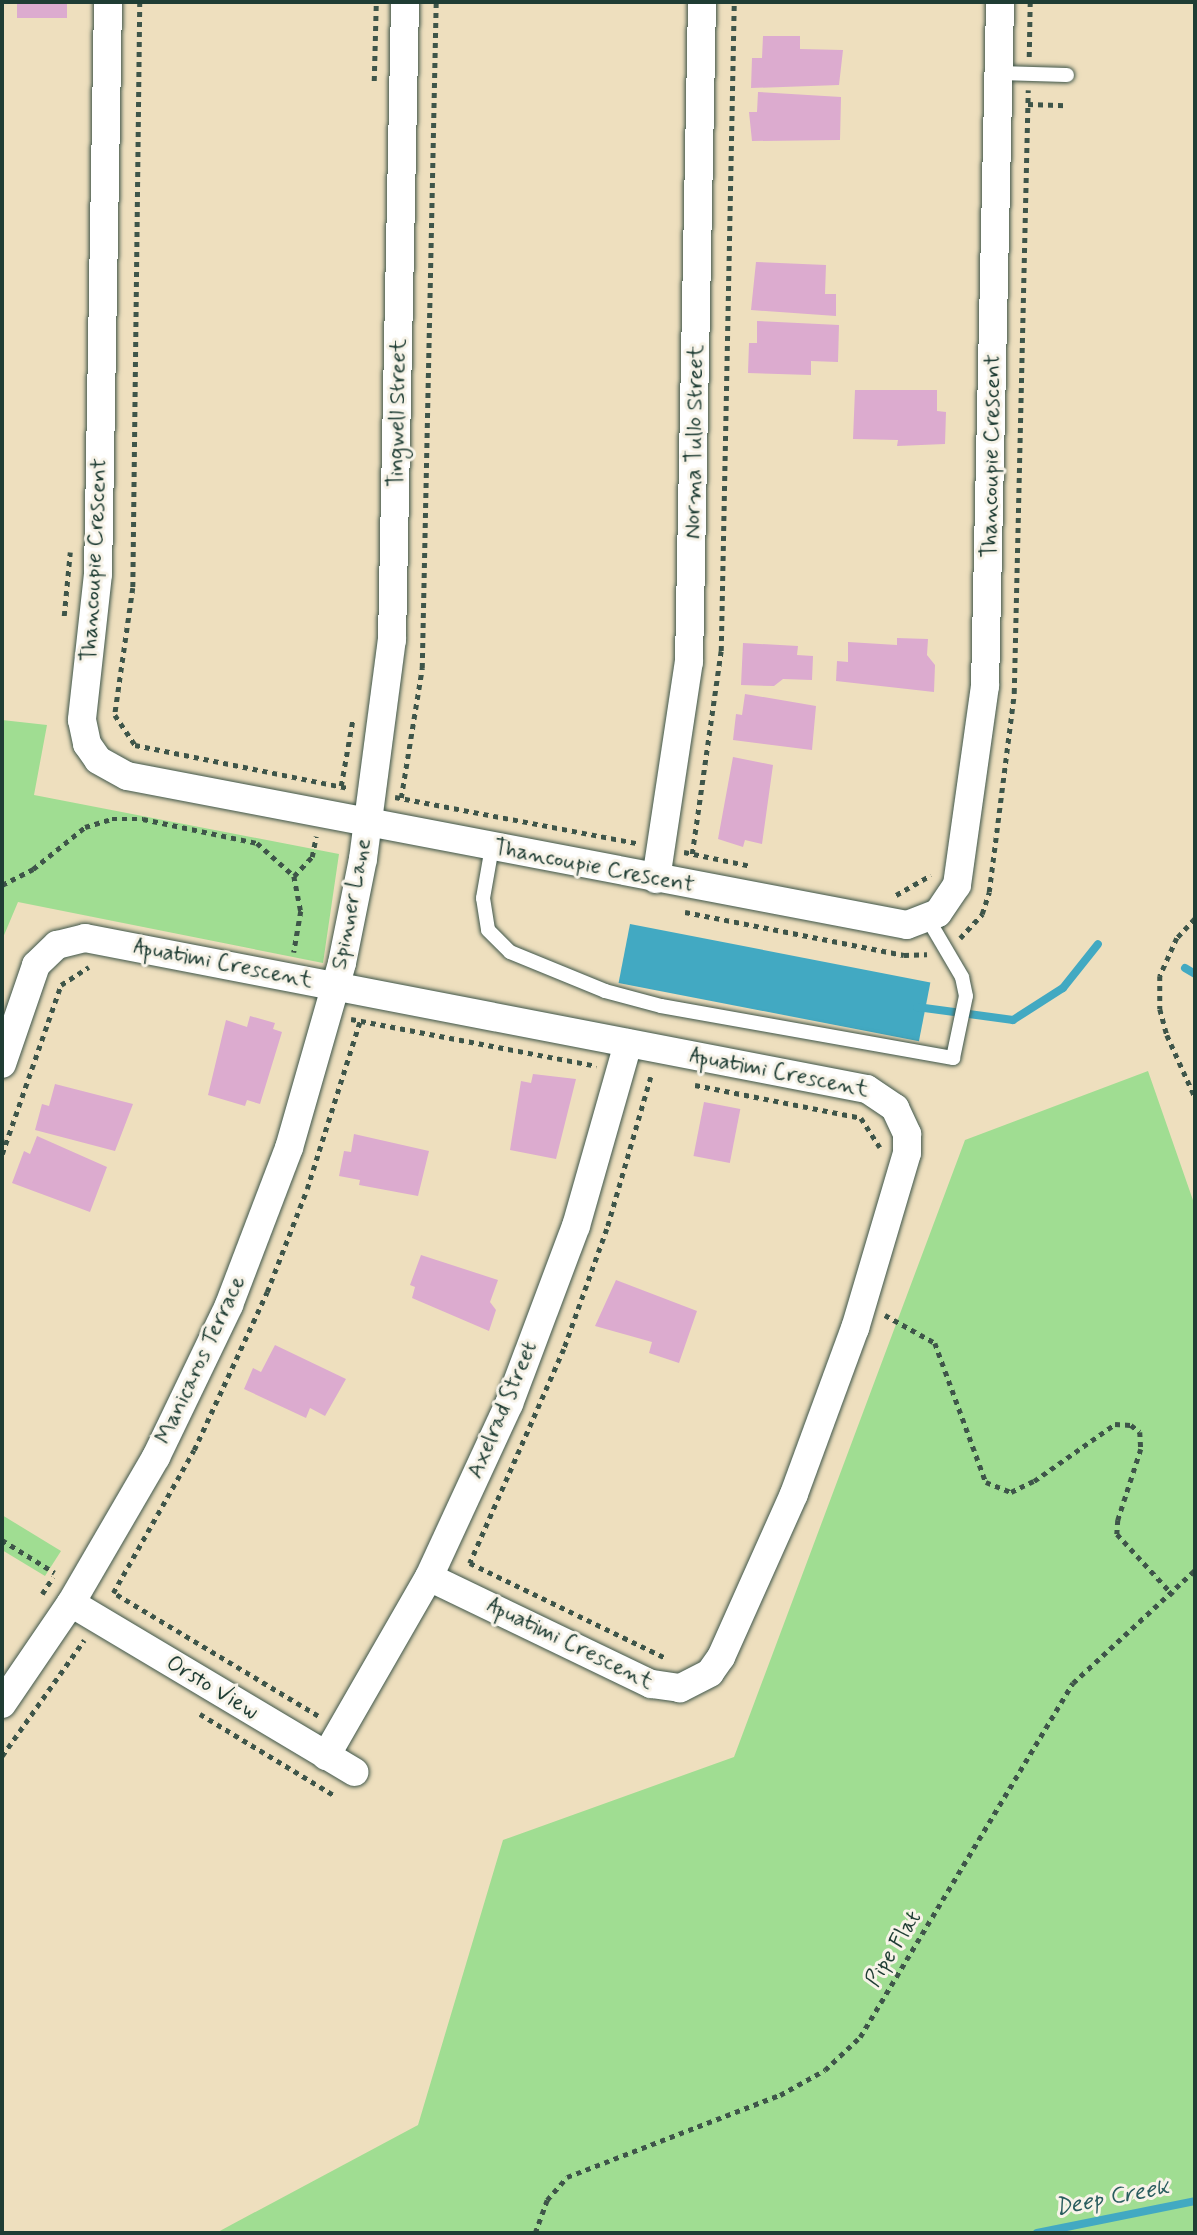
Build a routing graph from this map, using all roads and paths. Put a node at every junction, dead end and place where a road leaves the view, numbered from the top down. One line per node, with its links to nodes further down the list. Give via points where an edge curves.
1 (108, 2): 20 (street, Thancoupie Crescent, via 98,574 82,720 86,744 105,766 127,776)
2 (141, 2): 17 (path, via 133,588 115,715 135,745)
3 (376, 2): 13 (path)
4 (405, 2): 18 (street, Tingwell Street, via 395,579 387,688)
5 (436, 2): 19 (path, via 422,668)
6 (702, 2): 24 (street, Norma Tullo Street, via 689,662)
7 (734, 2): 24 (path, via 721,651 692,854)
8 (1000, 2): 10 (street, Thancoupie Crescent)
9 (1030, 2): 11 (path)
10 (999, 73): 11 (lane); 28 (street, Thancoupie Crescent, via 985,687 958,880 948,903)
11 (1029, 74): 12 (lane); 14 (path)
12 (1067, 75)
13 (374, 84)
14 (1028, 104): 15 (path); 30 (path, via 1014,693 989,892 971,929)
15 (1066, 105)
16 (354, 710): 17 (path)
17 (341, 786): 18 (path)
18 (372, 793): 19 (path); 20 (street, Tingwell Street)
19 (401, 798): 22 (path)
20 (367, 822): 23 (street, Thancoupie Crescent); 33 (street, Spinner Lane)
21 (636, 829): 22 (path)
22 (634, 843): 24 (path)
23 (492, 847): 25 (street, Thancoupie Crescent); 30 (lane, via 483,898 488,930 510,953 605,991 661,1006 953,1058 966,996 962,977)
24 (662, 848): 25 (street, Norma Tullo Street)
25 (656, 879): 28 (street, Thancoupie Crescent, via 897,925)
26 (2, 885): 32 (path, via 33,869 85,827 112,819 143,819 257,843 294,876 299,893 301,911)
27 (675, 910): 30 (path, via 904,955 933,953)
28 (928, 919): 30 (lane)
29 (1195, 919): 42 (path, via 1177,938 1160,976 1160,1009 1167,1035)
30 (944, 947)
31 (87, 967): 43 (path, via 61,985)
32 (289, 977): 33 (street, Apuatimi Crescent); 36 (street, Apuatimi Crescent, via 95,939 71,940 53,948 34,970)
33 (336, 986): 35 (street, Apuatimi Crescent); 54 (street, Manicaros Terrace, via 289,1148 229,1305 156,1457)
34 (360, 1021): 51 (path, via 307,1189 267,1292 194,1450)
35 (628, 1043): 37 (street, Axelrad Street); 50 (street, Apuatimi Crescent, via 867,1089 892,1104 903,1120 906,1157 855,1328 794,1494 719,1661 702,1678 680,1688 651,1684)
36 (2, 1064)
37 (621, 1071): 38 (path); 39 (path, via 592,1066); 50 (street, Axelrad Street, via 576,1226 509,1404)
38 (652, 1077): 40 (path); 57 (path, via 611,1217 564,1349 470,1563)
39 (589, 1079)
40 (665, 1079)
41 (691, 1084): 44 (path, via 861,1118 880,1147)
42 (1195, 1097)
43 (2, 1154)
44 (876, 1160)
45 (877, 1309): 52 (path, via 935,1343 986,1482 1011,1492 1115,1424 1131,1425 1140,1433 1141,1449 1117,1534)
46 (2, 1541): 49 (path)
47 (62, 1563): 49 (path)
48 (1195, 1570): 52 (path, Pipe Flat)
49 (55, 1573): 53 (path)
50 (429, 1577): 62 (street, Axelrad Street)
51 (113, 1593): 55 (path); 59 (path, via 318,1716)
52 (1173, 1595): 65 (path, Pipe Flat, via 1073,1683 860,2037 825,2070 780,2095 567,2177 547,2200)
53 (41, 1596)
54 (71, 1603): 55 (street, Orsto View); 58 (street, Manicaros Terrace)
55 (90, 1630): 56 (path); 61 (path); 62 (street, Orsto View)
56 (94, 1649)
57 (670, 1659)
58 (2, 1704)
59 (325, 1704)
60 (196, 1711): 64 (path)
61 (2, 1756)
62 (326, 1756): 63 (street, Orsto View)
63 (354, 1772)
64 (334, 1795)
65 (535, 2233)

